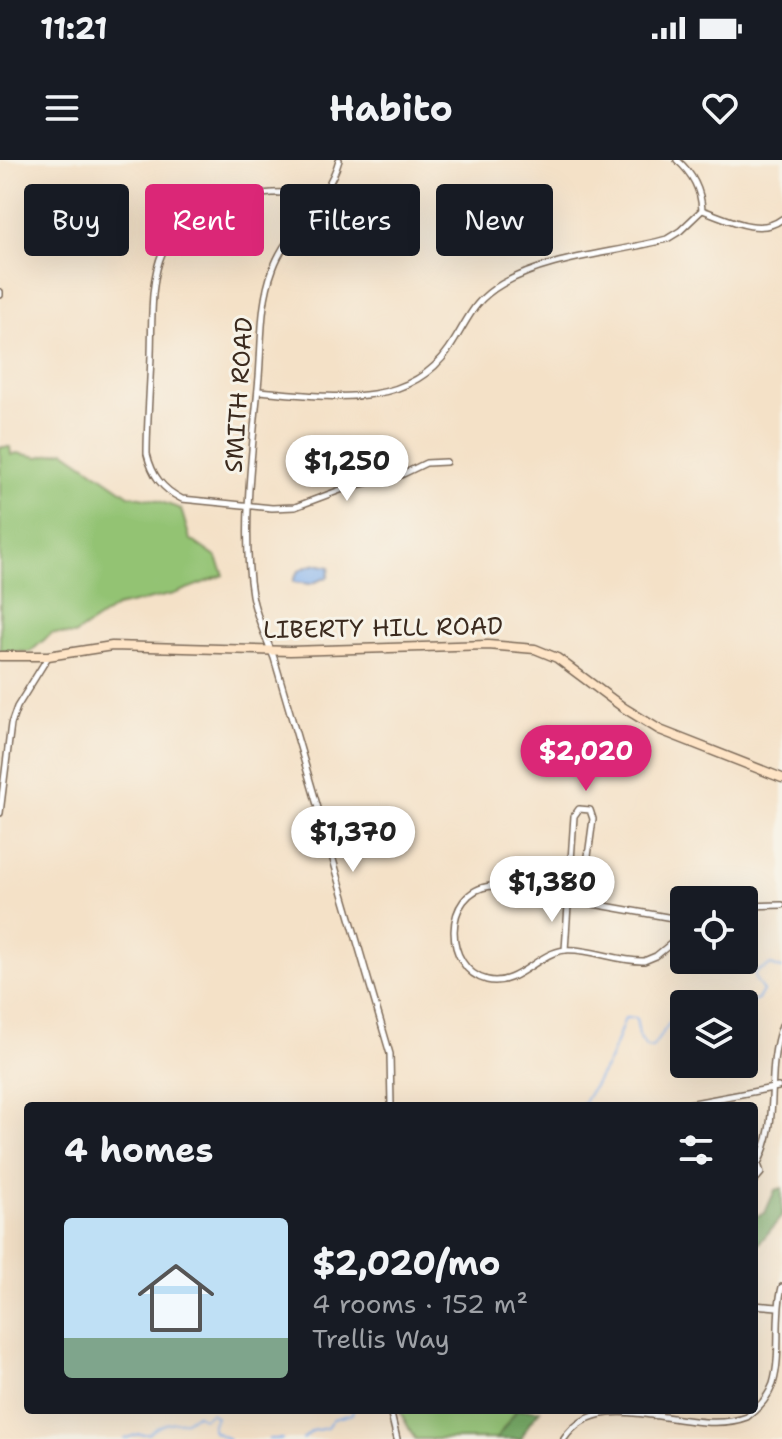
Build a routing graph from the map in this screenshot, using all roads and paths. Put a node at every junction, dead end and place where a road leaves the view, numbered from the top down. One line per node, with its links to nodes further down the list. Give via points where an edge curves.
1 (339, 160): 3 (street, SMITH ROAD)
2 (677, 160): 5 (street, via 696,185)
3 (327, 184)
4 (280, 193): 10 (street, via 209,207 180,227 155,274 150,465 162,486 182,499)
5 (702, 210): 6 (street, via 753,226); 8 (street, via 667,239 547,267 504,283 467,314 436,364 405,387 358,396)
6 (782, 219)
7 (280, 254): 8 (street, SMITH ROAD, via 264,301)
8 (258, 391): 10 (street, SMITH ROAD)
9 (446, 462): 10 (street, via 433,461 307,504)
10 (249, 505): 11 (street, SMITH ROAD, via 252,598)
11 (271, 650): 13 (street, LIBERTY HILL ROAD, via 112,646); 14 (street, LIBERTY HILL ROAD, via 488,645 535,649 557,658 660,730); 25 (street, SMITH ROAD, via 390,1054)
12 (0, 656): 13 (street, LIBERTY HILL ROAD)
13 (48, 656): 15 (street, via 11,724)
14 (782, 778)
15 (0, 813)
16 (569, 900): 17 (street); 17 (street, via 574,816 584,808 593,819); 22 (street); 22 (street, via 486,887 465,897 456,919 460,960 482,978 506,979)
17 (582, 901): 20 (street)
18 (782, 905): 19 (street)
19 (758, 906)
20 (670, 917)
21 (670, 944): 22 (street, via 644,961)
22 (565, 950)
23 (782, 1025): 24 (street, via 776,1045)
24 (778, 1087): 26 (street); 27 (street)
25 (391, 1102)
26 (699, 1102)
27 (780, 1111)
28 (777, 1131): 29 (street)
29 (758, 1162)
30 (782, 1287): 32 (street)
31 (758, 1305): 32 (street)
32 (777, 1307): 33 (street, via 778,1364 774,1384)
33 (758, 1405)
34 (391, 1414): 38 (street)
35 (751, 1414): 37 (street)
36 (633, 1421): 39 (street, via 592,1417)
37 (719, 1431)
38 (397, 1439)
39 (564, 1439)

